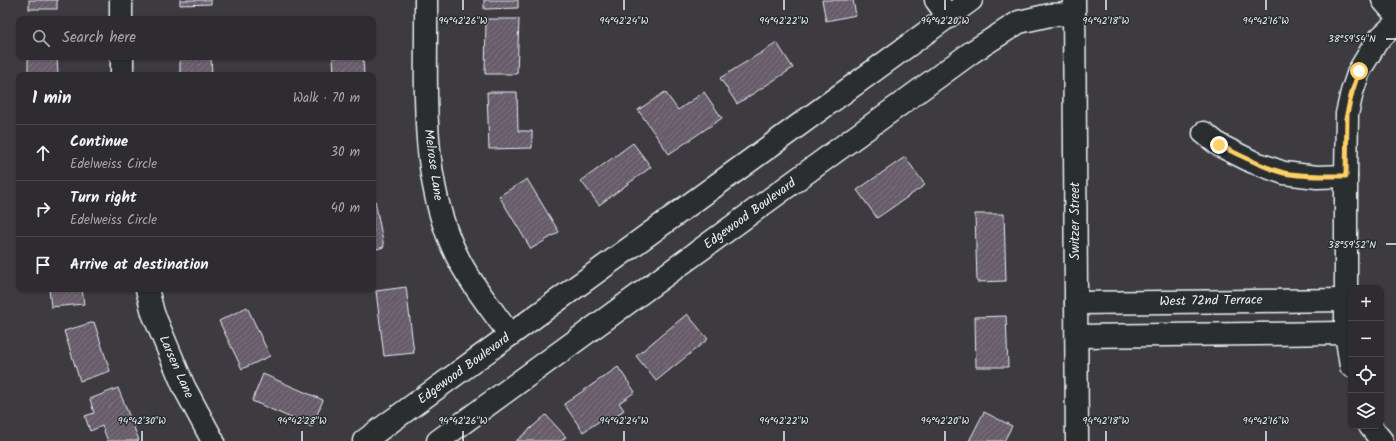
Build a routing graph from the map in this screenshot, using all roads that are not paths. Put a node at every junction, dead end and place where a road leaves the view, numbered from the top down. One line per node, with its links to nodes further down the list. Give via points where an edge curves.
1 (121, 0): 8 (street)
2 (426, 0): 18 (street, Melrose Lane, via 427,126 438,207 460,262)
3 (972, 0): 6 (street, Edgewood Boulevard)
4 (1383, 0): 7 (street)
5 (1074, 7): 16 (street, Switzer Street); 23 (street, Edgewood Boulevard, via 1019,22 972,52)
6 (942, 8): 18 (street, Edgewood Boulevard)
7 (1396, 15)
8 (121, 16)
9 (1396, 23): 13 (street, via 1377,41 1359,71 1352,92 1347,114)
10 (122, 60): 11 (street)
11 (122, 72)
12 (1204, 133): 13 (street, via 1219,145 1284,173)
13 (1346, 176): 15 (street)
14 (148, 292): 21 (street, Larsen Lane, via 184,387)
15 (1346, 300): 16 (street, West 72nd Terrace); 17 (street)
16 (1076, 302): 19 (street, Switzer Street)
17 (1346, 333): 19 (street); 20 (street)
18 (510, 335): 22 (street, Edgewood Boulevard)
19 (1077, 336): 24 (street, Switzer Street)
20 (1350, 357)
21 (213, 441)
22 (364, 441)
23 (438, 441)
24 (1077, 441)

